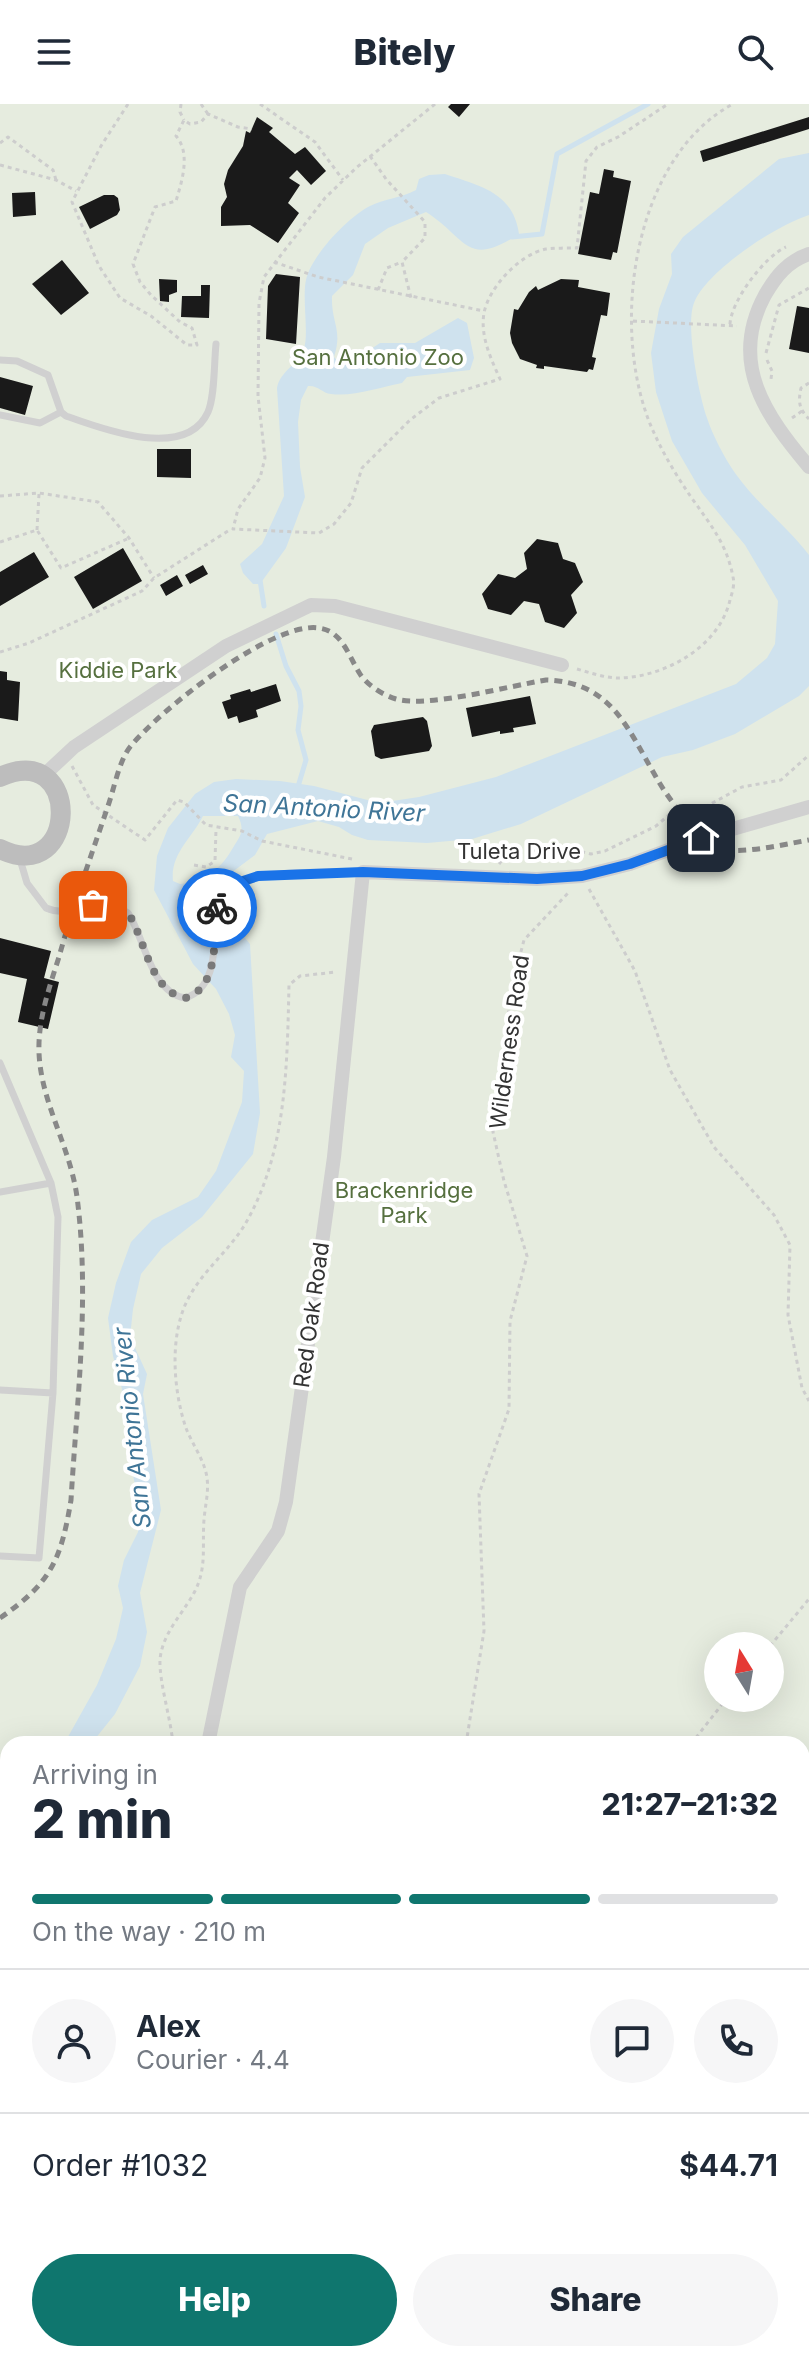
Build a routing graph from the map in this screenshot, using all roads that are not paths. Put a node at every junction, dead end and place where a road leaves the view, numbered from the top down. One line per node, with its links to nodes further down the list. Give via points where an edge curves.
1 (809, 254): 6 (street, via 789,264 762,301 751,357 757,390 779,430)
2 (216, 344): 4 (lane, via 208,412 194,430 165,439 112,433)
3 (0, 360): 4 (lane, via 17,361 48,375)
4 (61, 412): 5 (lane, via 40,423)
5 (0, 415)
6 (809, 467)
7 (562, 665): 9 (street, via 335,606 311,605 226,646 63,756)
8 (0, 777): 9 (street, via 20,771)
9 (42, 777): 11 (street, via 60,799 59,831 35,852)
10 (809, 807): 12 (street, Tuleta Drive, via 582,876)
11 (9, 851): 12 (lane, via 46,908 72,912 101,904 128,913 158,978 170,993 185,998 207,981 218,903 237,883 258,876)
12 (358, 872): 19 (street, Red Oak Road, via 334,1157 286,1502 278,1531 240,1587)
13 (0, 1063): 14 (lane)
14 (51, 1183): 15 (lane); 17 (lane, via 58,1217)
15 (0, 1192)
16 (0, 1390): 17 (lane)
17 (53, 1393): 18 (lane, via 39,1558)
18 (0, 1556)
19 (210, 1736)

